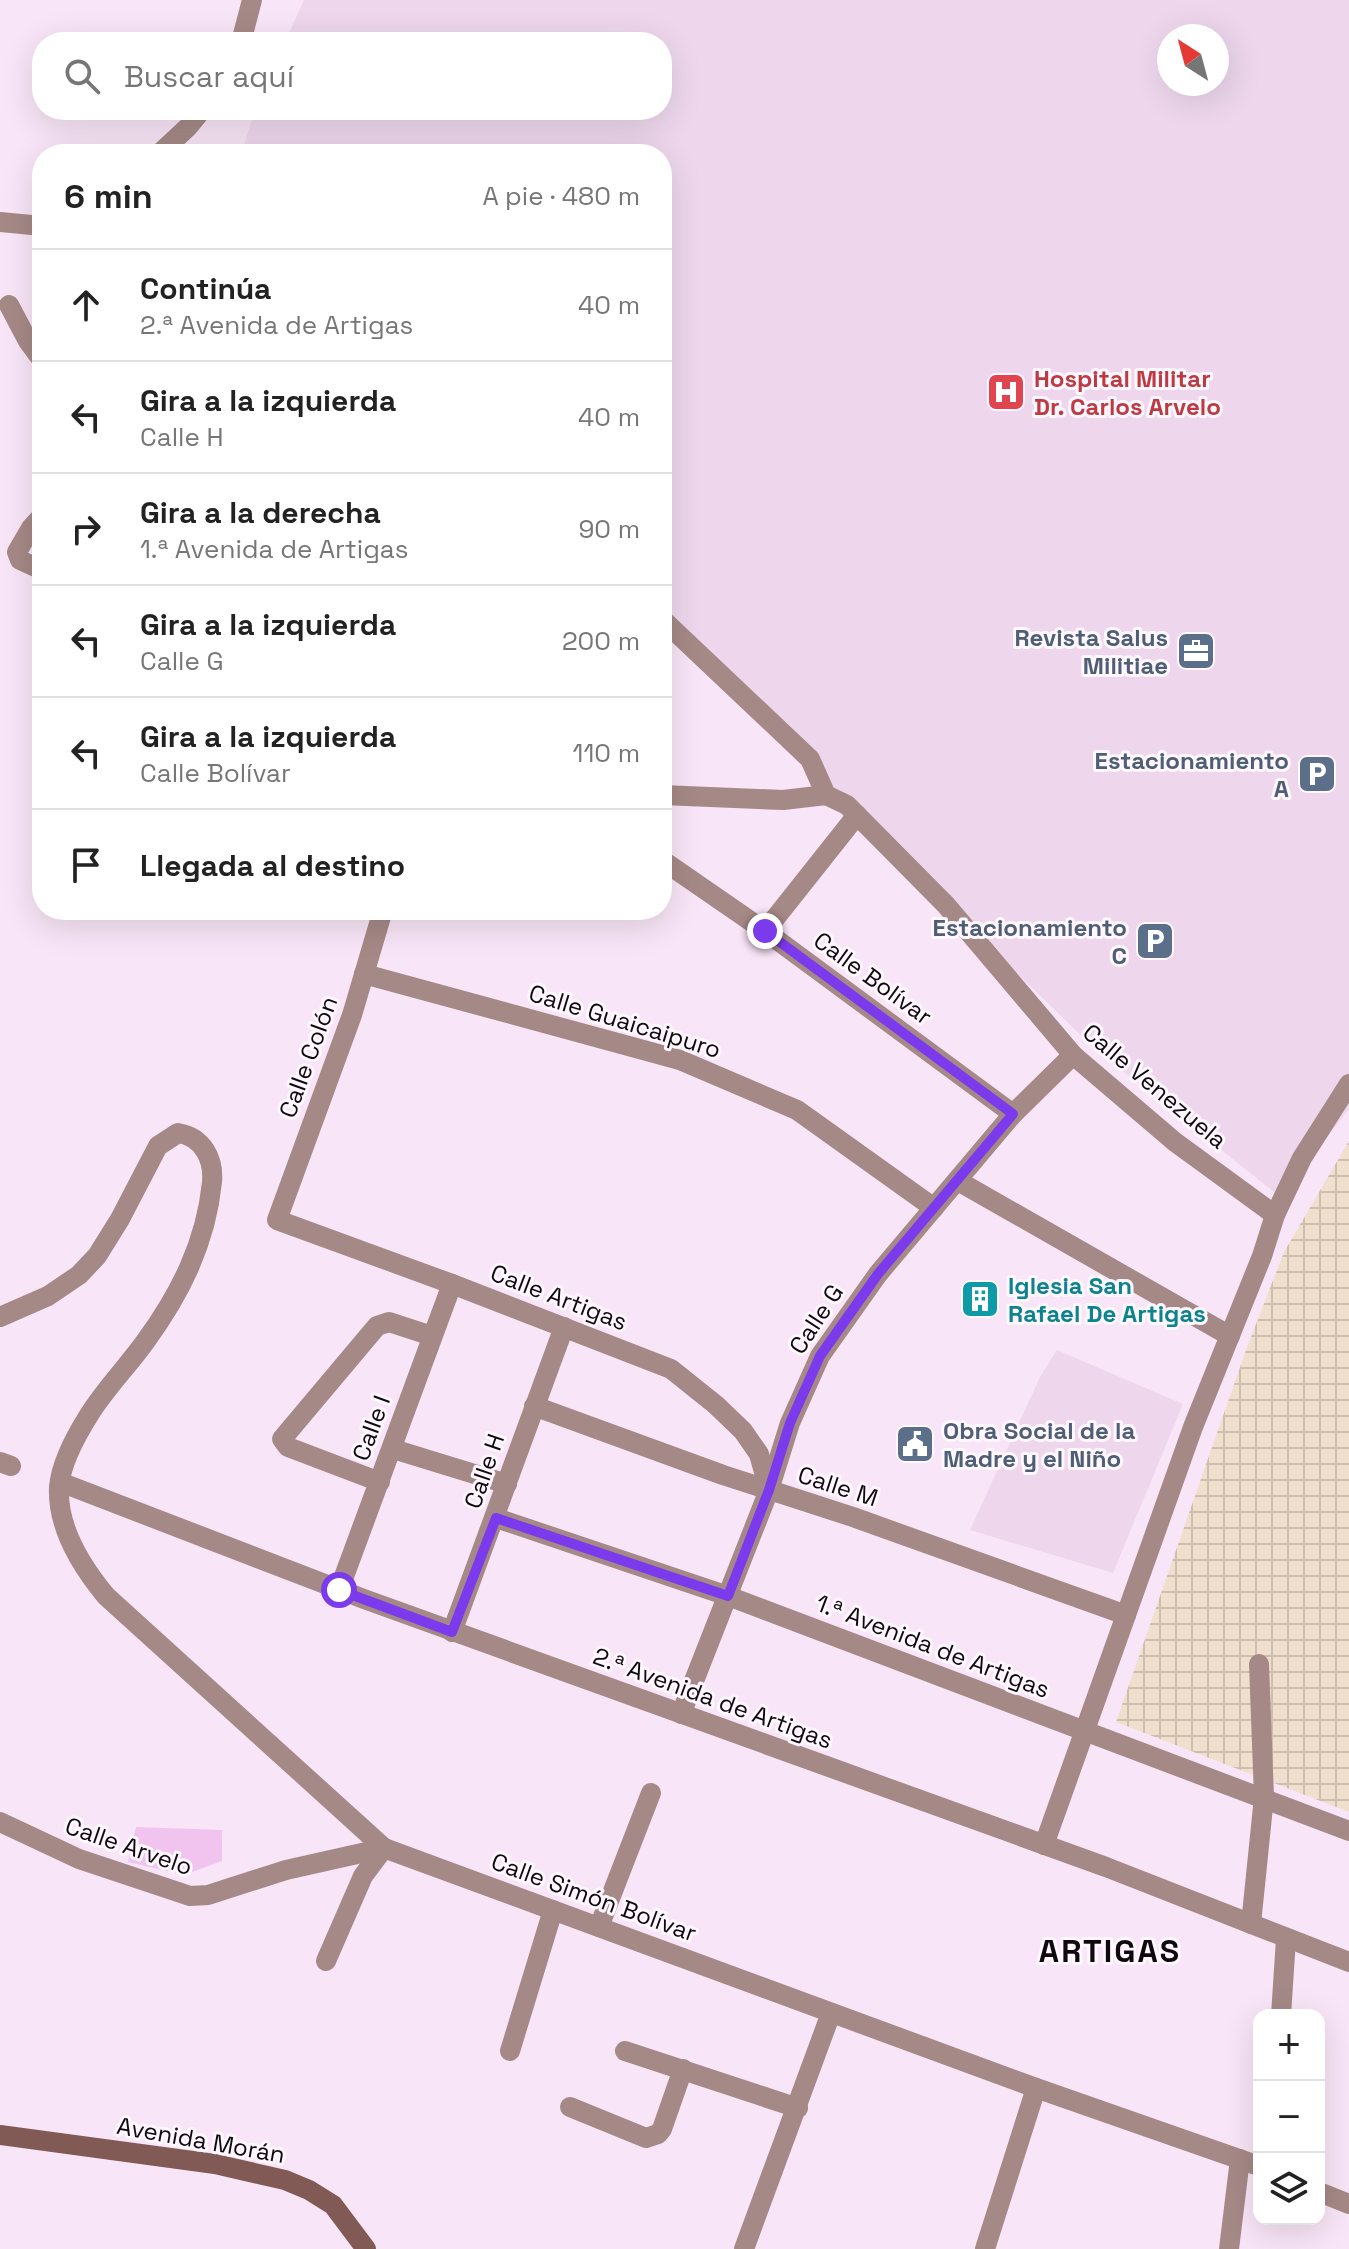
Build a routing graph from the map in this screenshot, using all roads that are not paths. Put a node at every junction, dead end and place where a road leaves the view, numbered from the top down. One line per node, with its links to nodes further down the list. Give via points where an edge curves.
1 (252, 0): 2 (street)
2 (244, 32)
3 (194, 120): 4 (street)
4 (170, 144)
5 (0, 222): 6 (street)
6 (32, 225)
7 (9, 305): 8 (street)
8 (32, 346)
9 (32, 529): 10 (street, via 17,552)
10 (32, 565)
11 (672, 628): 13 (street, via 810,759)
12 (672, 795): 13 (street, via 783,800)
13 (826, 795): 14 (street, Calle Venezuela)
14 (857, 815): 17 (street); 19 (street, Calle Venezuela, via 946,905)
15 (672, 867): 17 (street, Calle Bolívar)
16 (380, 920): 18 (street, Calle Colón)
17 (765, 931): 21 (street, Calle Bolívar)
18 (364, 974): 23 (street, Calle Guaicaipuro, via 680,1060 797,1110); 25 (street, Calle Colón)
19 (1073, 1055): 21 (street, Calle G); 24 (street, Calle Venezuela, via 1175,1142)
20 (1349, 1084): 24 (street, via 1302,1158)
21 (1013, 1114): 22 (street, Calle G)
22 (958, 1181): 23 (street, Calle G); 30 (street)
23 (934, 1208): 36 (street, Calle G, via 878,1274 820,1356 790,1423)
24 (1275, 1215): 30 (street)
25 (277, 1220): 26 (street, Calle Artigas)
26 (452, 1284): 28 (street, Calle Artigas); 29 (street, Calle I)
27 (0, 1317): 33 (street, via 48,1296 97,1256 165,1140 178,1133 204,1148 213,1173 210,1201 185,1281 91,1412)
28 (564, 1327): 31 (street, Calle H); 36 (street, Calle Artigas, via 671,1369 694,1386 743,1431 759,1454)
29 (432, 1336): 32 (street, Calle I); 34 (street, via 389,1322 377,1326 282,1439)
30 (1230, 1336): 40 (street)
31 (534, 1406): 35 (street, Calle H); 36 (street, Calle M)
32 (393, 1449): 34 (street, Calle I); 35 (street)
33 (60, 1482): 38 (street, 2.ª Avenida de Artigas); 50 (street, Calle Simón Bolívar, via 62,1510 77,1560 106,1596)
34 (380, 1482): 38 (street, Calle I)
35 (507, 1484): 37 (street, Calle H)
36 (769, 1490): 39 (street, Calle G); 40 (street, Calle M)
37 (496, 1518): 39 (street, 1.ª Avenida de Artigas); 41 (street, Calle H)
38 (339, 1590): 41 (street, 2.ª Avenida de Artigas)
39 (728, 1596): 43 (street, Calle G); 44 (street, 1.ª Avenida de Artigas)
40 (1126, 1615): 44 (street)
41 (452, 1632): 43 (street, 2.ª Avenida de Artigas)
42 (1259, 1664): 46 (street)
43 (681, 1714): 49 (street, 2.ª Avenida de Artigas)
44 (1085, 1730): 46 (street, 1.ª Avenida de Artigas); 49 (street)
45 (651, 1793): 53 (street)
46 (1264, 1797): 48 (street, 1.ª Avenida de Artigas); 52 (street)
47 (0, 1822): 50 (street, Calle Arvelo, via 79,1859 190,1896)
48 (1349, 1831)
49 (1044, 1845): 52 (street, 2.ª Avenida de Artigas)
50 (384, 1848): 51 (street, Calle Simón Bolívar); 55 (street, via 363,1876)
51 (553, 1910): 53 (street, Calle Simón Bolívar); 59 (street)
52 (1251, 1924): 54 (street, 2.ª Avenida de Artigas)
53 (599, 1927): 58 (street, Calle Simón Bolívar)
54 (1286, 1939): 56 (street, 2.ª Avenida de Artigas); 57 (street)
55 (326, 1961)
56 (1349, 1962)
57 (1281, 2009)
58 (831, 2013): 62 (street, Calle Simón Bolívar); 64 (street)
59 (510, 2051)
60 (625, 2051): 61 (street)
61 (683, 2069): 63 (street, via 662,2129 652,2137); 64 (street)
62 (1036, 2088): 66 (street, Calle Simón Bolívar); 71 (street)
63 (570, 2107)
64 (798, 2108): 70 (street)
65 (0, 2135): 69 (main road, Avenida Morán, via 215,2164 285,2180 333,2205)
66 (1249, 2162): 72 (street)
67 (1325, 2194): 68 (street)
68 (1349, 2204)
69 (366, 2249)
70 (744, 2249)
71 (985, 2249)
72 (1229, 2249)

